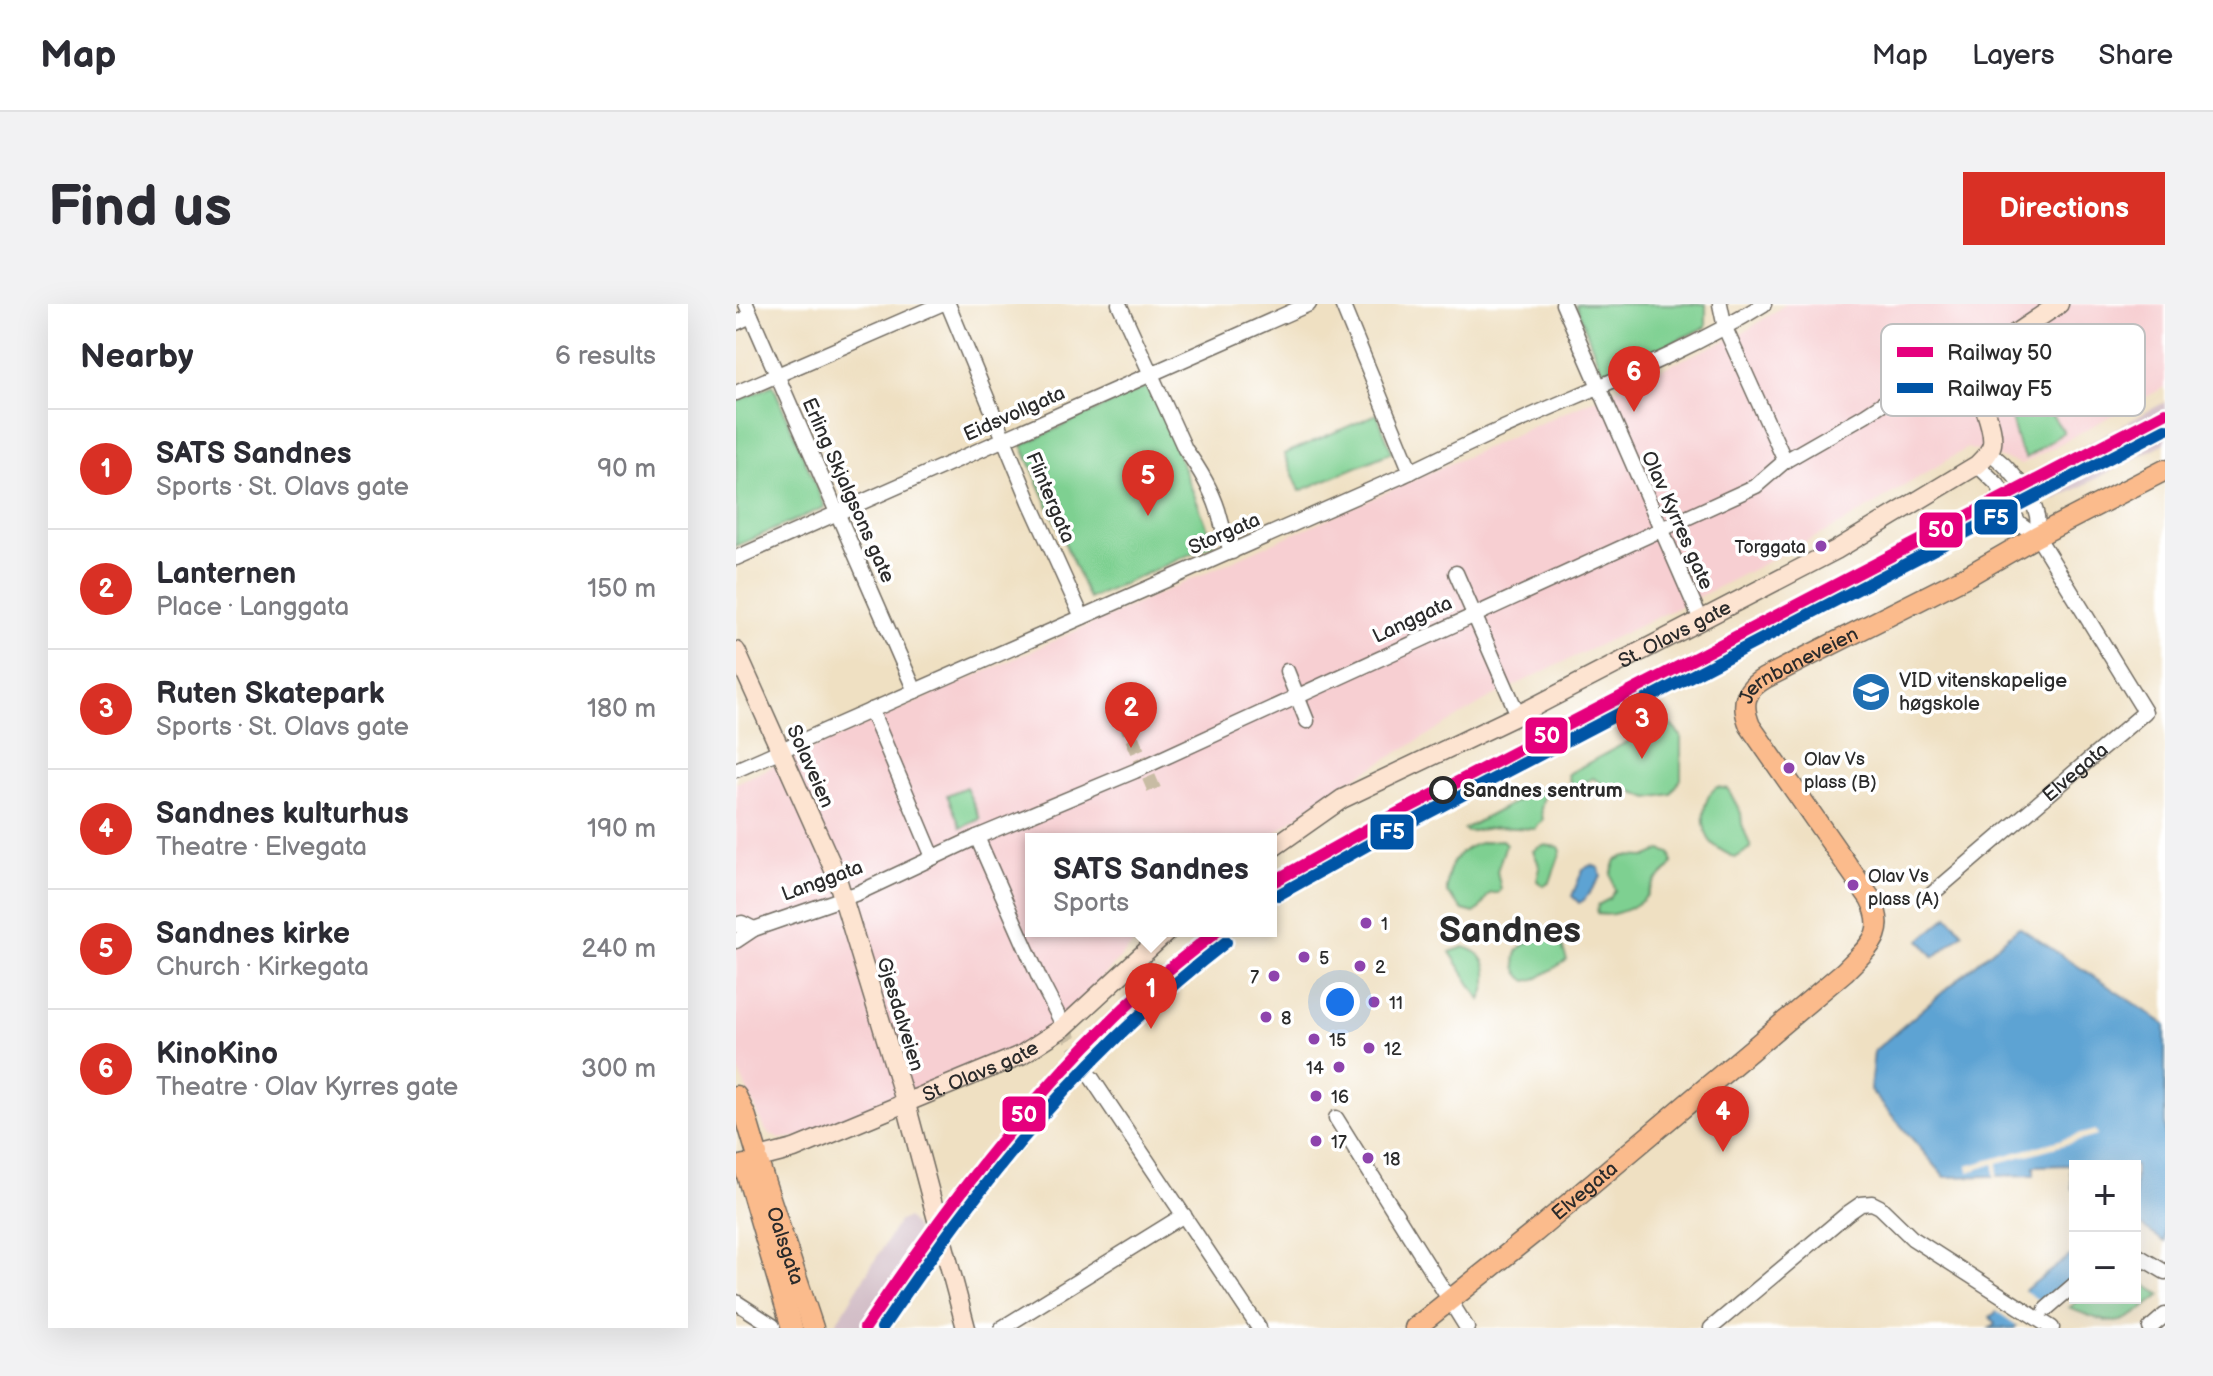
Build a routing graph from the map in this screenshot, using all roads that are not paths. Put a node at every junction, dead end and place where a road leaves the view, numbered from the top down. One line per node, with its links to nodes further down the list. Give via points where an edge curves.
1 (941, 304): 14 (street)
2 (948, 304): 20 (street, Flintergata)
3 (1119, 304): 15 (street)
4 (1309, 304): 15 (street, Eidsvollgata)
5 (1342, 304): 24 (street)
6 (1563, 304): 16 (street, Olav Kyrres gate)
7 (1720, 304): 13 (street)
8 (1764, 304): 13 (street, Storgata)
9 (2059, 304): 12 (street)
10 (749, 310): 11 (street); 14 (street, Erling Skjalgsons gate)
11 (736, 323)
12 (2029, 324)
13 (1725, 328): 16 (street, Storgata); 22 (street)
14 (776, 376): 17 (street); 25 (street, Erling Skjalgsons gate)
15 (1151, 376): 20 (street, Eidsvollgata); 28 (street, via 1217,509)
16 (1599, 388): 24 (street, Storgata); 26 (street, Olav Kyrres gate)
17 (736, 393)
18 (1881, 405): 22 (street, Langgata)
19 (1986, 416): 21 (street, via 1992,436)
20 (1004, 439): 25 (street, Eidsvollgata); 32 (street, Flintergata)
21 (1983, 459): 27 (street, via 2019,523); 33 (street, St. Olavs gate, via 1836,550)
22 (1785, 461): 26 (street, Langgata, via 1756,486)
23 (2165, 470): 27 (main road, Jernbaneveien)
24 (1411, 472): 28 (street, Storgata)
25 (839, 513): 29 (street, Eidsvollgata); 36 (street, Erling Skjalgsons gate)
26 (1659, 530): 31 (street, Langgata); 33 (street, Olav Kyrres gate)
27 (2037, 536): 46 (street, Elvegata, via 2145,712); 53 (main road, Jernbaneveien, via 1748,691 1744,706 1750,726 1870,898 1878,921 1872,942 1845,971)
28 (1232, 552): 32 (street, Storgata)
29 (736, 558)
30 (1456, 573): 31 (street)
31 (1474, 615): 37 (street, Langgata); 39 (street)
32 (1082, 617): 36 (street, Storgata)
33 (1701, 620): 39 (street, St. Olavs gate)
34 (736, 651): 41 (street, Solaveien)
35 (1287, 671): 37 (street)
36 (915, 691): 38 (street, Storgata)
37 (1296, 697): 40 (street); 43 (street, Langgata)
38 (871, 710): 41 (street, Storgata); 45 (street)
39 (1518, 715): 44 (street, St. Olavs gate, via 1342,799)
40 (1307, 721)
41 (779, 750): 42 (street, Storgata); 47 (street, Solaveien)
42 (736, 770)
43 (977, 837): 45 (street, Langgata); 52 (street)
44 (1277, 845)
45 (933, 857): 47 (street, Langgata)
46 (1932, 894)
47 (843, 899): 49 (street, Langgata); 56 (street, Gjesdalveien)
48 (736, 925): 49 (street)
49 (754, 929): 51 (street, Langgata)
50 (1162, 937): 52 (street, St. Olavs gate)
51 (736, 941)
52 (1064, 1027): 56 (street, St. Olavs gate, via 1021,1055)
53 (1753, 1049): 63 (main road, Elvegata)
54 (1091, 1077): 59 (street)
55 (736, 1096): 58 (main road, Oalsgata, via 746,1117)
56 (906, 1104): 58 (street, St. Olavs gate, via 794,1149); 69 (street, Gjesdalveien)
57 (1336, 1118): 63 (street)
58 (745, 1159): 67 (main road, Oalsgata); 68 (main road, Oalsgata)
59 (1184, 1215): 70 (street); 71 (street)
60 (2141, 1258): 61 (street)
61 (2165, 1272)
62 (2069, 1289): 65 (street)
63 (1449, 1301): 72 (main road, Elvegata); 73 (street)
64 (736, 1302): 67 (street)
65 (2040, 1312): 74 (street, via 2009,1300 1912,1238 1872,1203 1848,1213); 75 (street)
66 (2164, 1317): 76 (street)
67 (783, 1327)
68 (813, 1328)
69 (966, 1328)
70 (1002, 1328)
71 (1259, 1328)
72 (1415, 1328)
73 (1467, 1328)
74 (1711, 1328)
75 (2052, 1328)
76 (2150, 1328)

